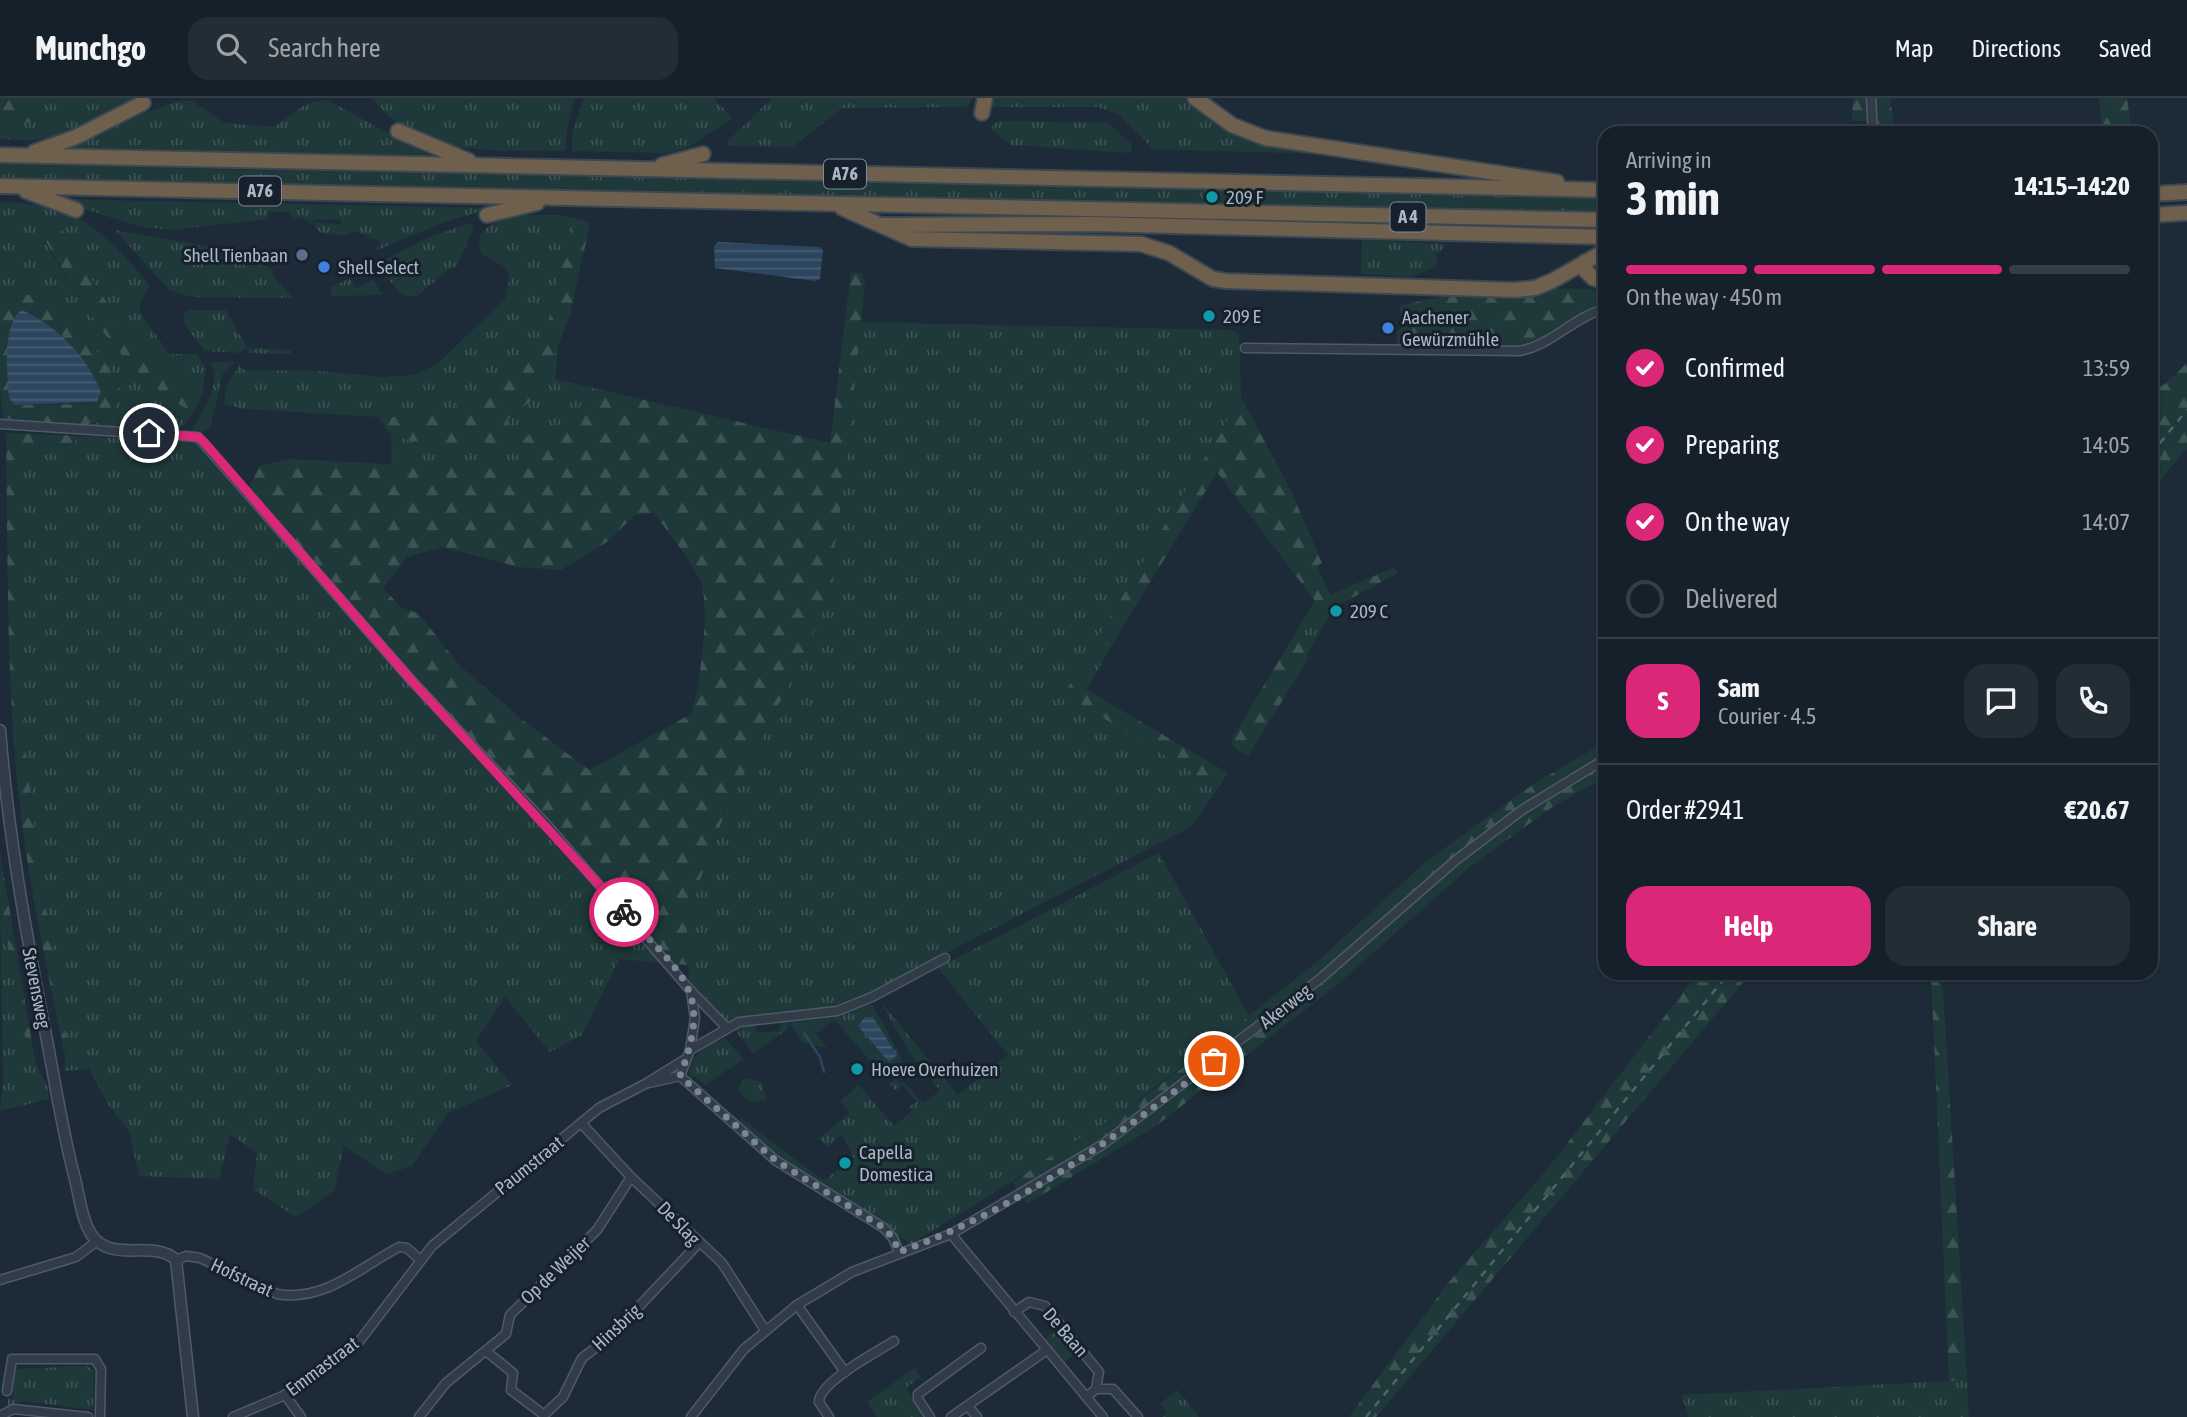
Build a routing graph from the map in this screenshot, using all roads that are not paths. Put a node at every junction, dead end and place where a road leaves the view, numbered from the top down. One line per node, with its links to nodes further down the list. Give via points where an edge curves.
1 (1195, 98): 13 (highway, A 4, via 1245,132 1290,144 1518,174)
2 (1871, 98): 4 (street)
3 (143, 103): 8 (highway, A76, via 76,137)
4 (1873, 126)
5 (398, 131): 9 (highway, A76)
6 (703, 154): 10 (highway, A76)
7 (0, 155): 8 (highway, A76)
8 (22, 155): 9 (highway, A76)
9 (480, 166): 10 (highway, A76)
10 (647, 169): 11 (highway, A76)
11 (1213, 182): 14 (highway, A 4)
12 (7, 186): 17 (highway, A76); 19 (highway, A76)
13 (1598, 190)
14 (1598, 190)
15 (2187, 192): 16 (highway)
16 (2158, 194)
17 (557, 198): 18 (highway, A76); 22 (highway, A76)
18 (838, 206): 20 (highway, A76); 25 (highway, A76)
19 (76, 211)
20 (1212, 213): 24 (highway, A 4)
21 (2187, 213): 23 (highway)
22 (487, 215)
23 (2158, 215)
24 (1598, 220)
25 (878, 225): 26 (highway, A76); 28 (highway, A76, via 912,239 1141,244 1169,253 1213,279 1515,290 1535,288)
26 (1598, 237)
27 (1598, 255): 28 (highway)
28 (1585, 262): 29 (highway, via 1585,270)
29 (1598, 280)
30 (1598, 312): 31 (street, via 1534,348 1519,351)
31 (1245, 348)
32 (0, 424): 36 (street, via 198,437)
33 (0, 730): 45 (street, Stevensweg, via 26,935 68,1152)
34 (1598, 763): 44 (street, Akerweg, via 1522,810 1456,860 1321,978 1129,1127)
35 (945, 958): 37 (street, via 836,1011 746,1020)
36 (691, 991): 37 (street); 38 (street, via 695,1018)
37 (727, 1028): 38 (street)
38 (690, 1050): 39 (street)
39 (684, 1060): 40 (street); 41 (street, Paumstraat)
40 (680, 1076): 41 (street, Paumstraat); 47 (street, via 775,1160 884,1228)
41 (647, 1083): 42 (street, Paumstraat, via 598,1108)
42 (582, 1124): 43 (street, De Slag); 48 (street, Paumstraat)
43 (631, 1177): 46 (street, De Slag); 57 (street, Op de Weijer, via 597,1230 561,1269 528,1294 510,1315 506,1334)
44 (951, 1234): 47 (street, Akerweg); 52 (street, De Baan)
45 (97, 1241): 49 (street, via 108,1248 164,1252); 50 (street, via 76,1257)
46 (698, 1244): 53 (street, De Slag, via 722,1263); 57 (street, Hinsbrig, via 610,1336 582,1358 563,1397 544,1415 511,1390 513,1373)
47 (899, 1252): 51 (street, Akerweg, via 852,1272)
48 (419, 1259): 49 (street, Hofstraat, via 399,1247 340,1282 315,1293 289,1296 200,1258); 61 (street, Emmastraat, via 358,1343)
49 (176, 1260): 67 (street)
50 (0, 1280)
51 (797, 1305): 53 (street, Akerweg); 58 (street)
52 (1014, 1312): 56 (street, De Baan); 59 (street, De Baan, via 1029,1303 1045,1306 1097,1369)
53 (765, 1330): 71 (street, Akerweg, via 725,1370)
54 (894, 1341): 58 (street)
55 (981, 1348): 73 (street, via 918,1394)
56 (1047, 1350): 62 (street, De Baan); 63 (street)
57 (487, 1352): 70 (street, Op de Weijer, via 446,1383)
58 (845, 1372): 72 (street, via 818,1397)
59 (1096, 1389): 62 (street); 77 (street, via 1113,1389)
60 (7, 1391): 66 (street, via 12,1359 95,1359 100,1369)
61 (285, 1395): 68 (street, Emmastraat); 69 (street)
62 (1086, 1397): 76 (street, De Baan)
63 (968, 1406): 74 (street); 75 (street)
64 (0, 1416): 65 (street, via 13,1409)
65 (82, 1417)
66 (100, 1417)
67 (193, 1417)
68 (233, 1417)
69 (301, 1417)
70 (419, 1417)
71 (691, 1417)
72 (830, 1417)
73 (930, 1417)
74 (951, 1417)
75 (976, 1417)
76 (1103, 1417)
77 (1138, 1417)

